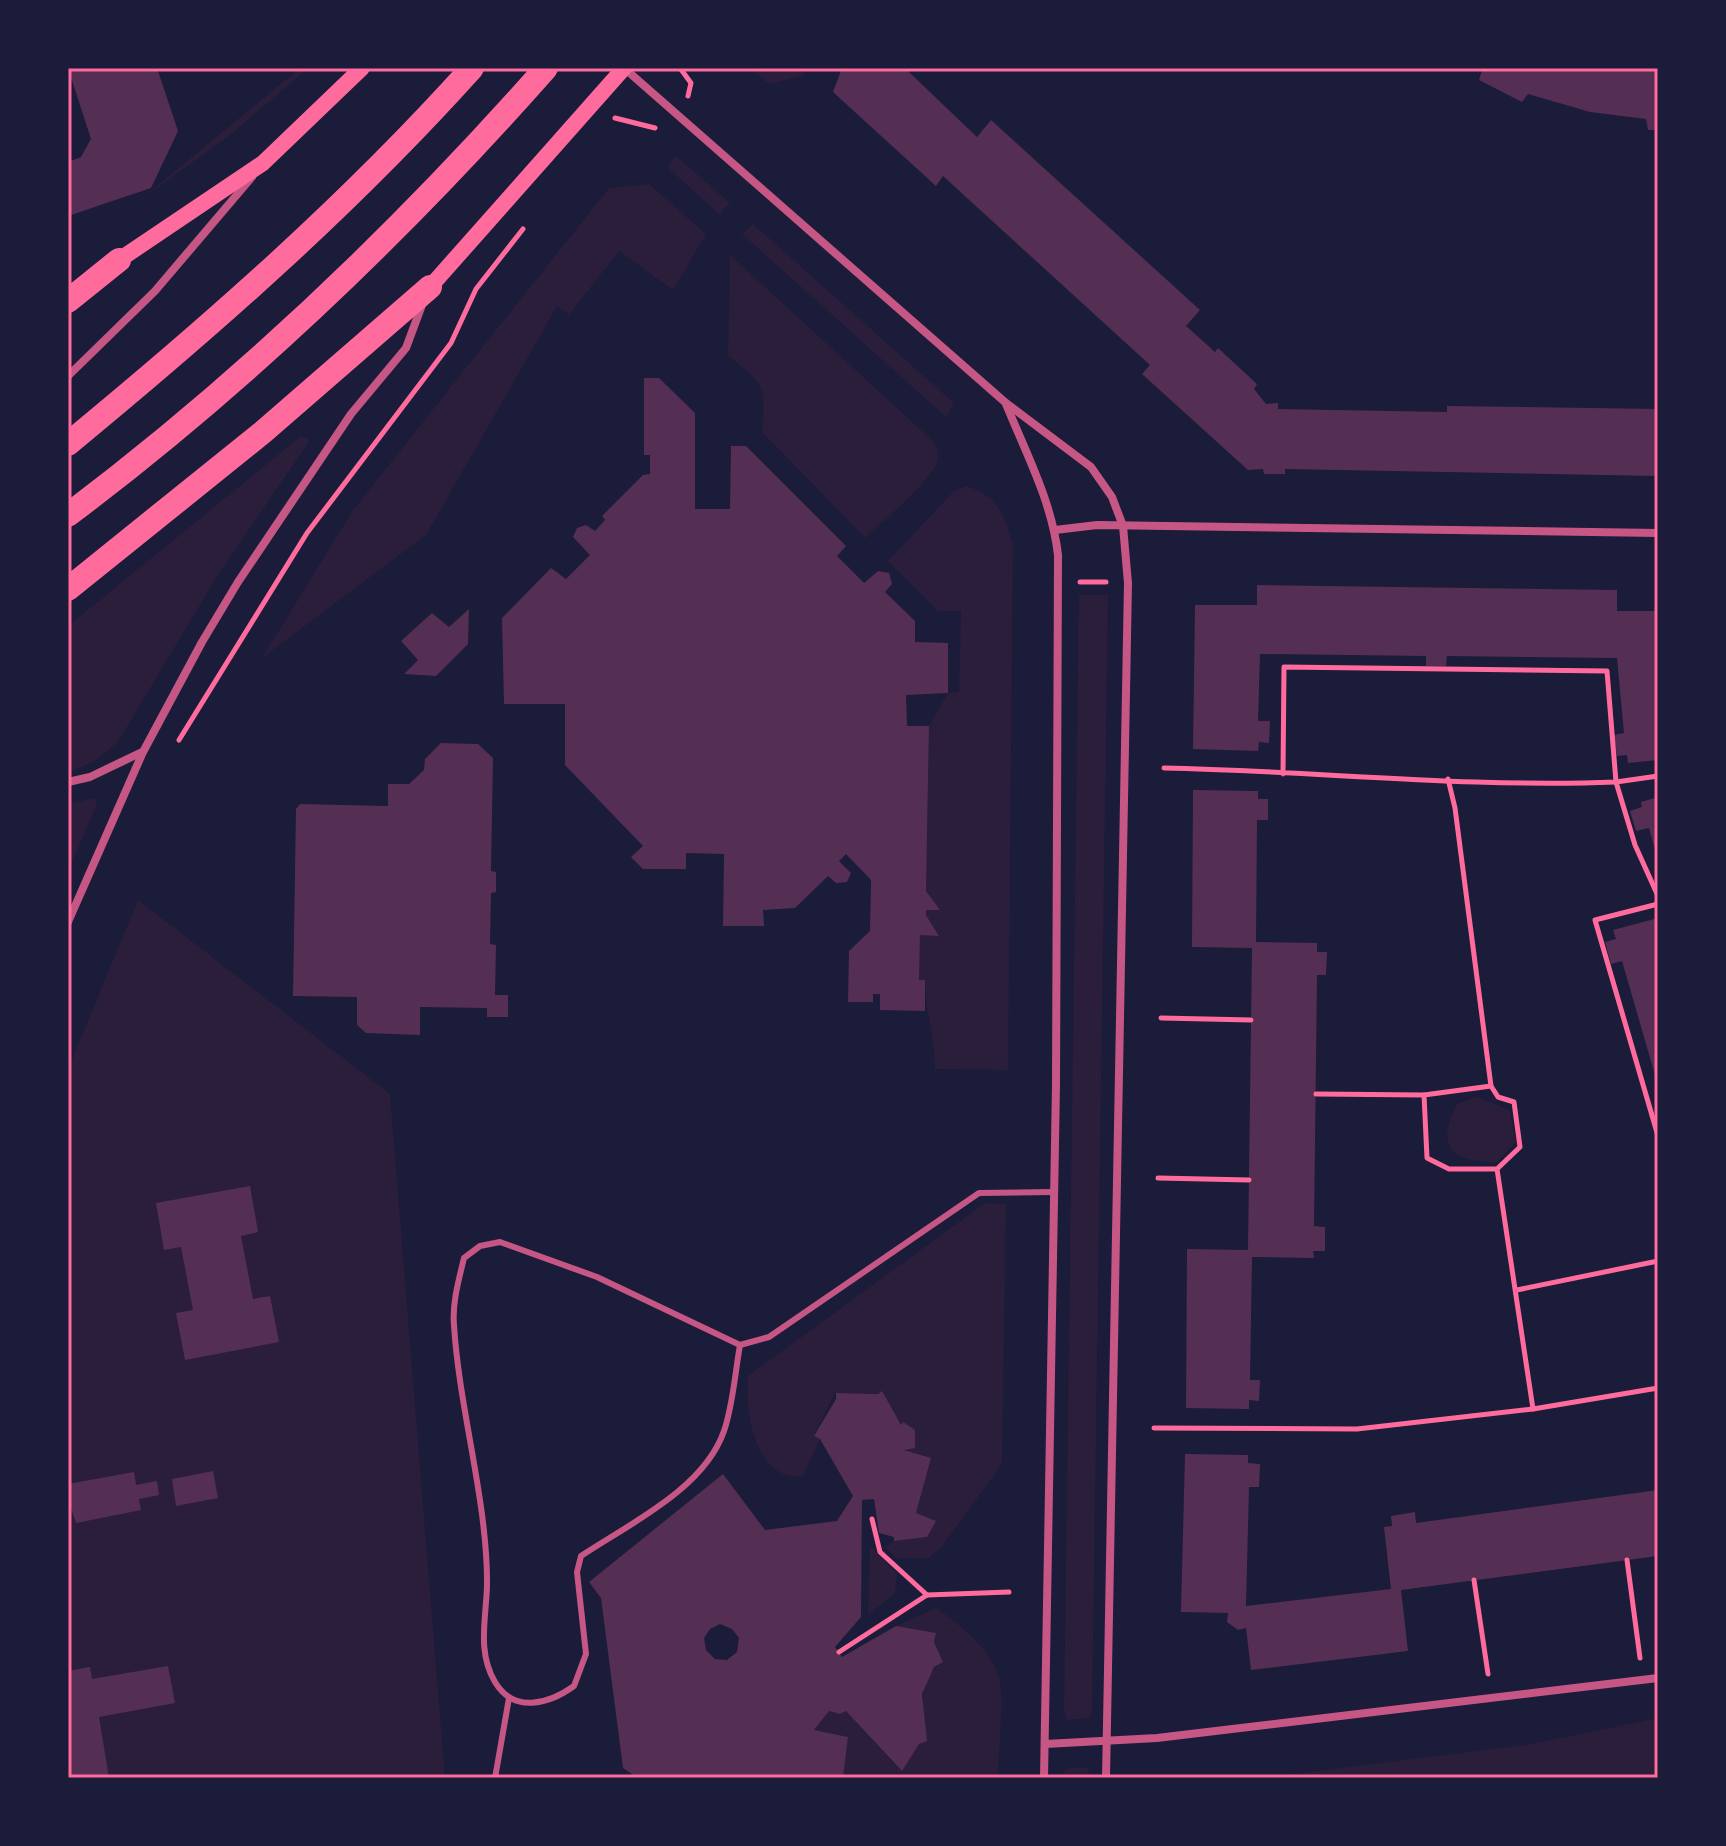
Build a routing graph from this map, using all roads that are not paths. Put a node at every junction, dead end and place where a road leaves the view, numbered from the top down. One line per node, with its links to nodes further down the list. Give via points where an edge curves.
1 (362, 68): 5 (main road)
2 (472, 68): 11 (highway, via 280,261)
3 (546, 68): 12 (highway, via 397,227 305,314 191,416)
4 (624, 68): 7 (main road); 10 (street)
5 (263, 163): 6 (main road); 9 (street, via 155,291)
6 (119, 260): 8 (highway)
7 (430, 287): 16 (highway); 17 (street, via 406,348 351,414 238,582)
8 (68, 301)
9 (68, 376)
10 (1006, 403): 13 (street, via 1091,467 1112,497); 14 (street)
11 (68, 444)
12 (68, 515)
13 (1123, 526): 14 (street); 15 (street); 24 (street, via 1128,599)
14 (1055, 530): 20 (street)
15 (1658, 533)
16 (68, 589)
17 (143, 752): 18 (street); 19 (street)
18 (68, 782)
19 (68, 922)
20 (1053, 1192): 21 (lane, via 979,1193 769,1337); 25 (street)
21 (740, 1345): 23 (lane, via 725,1431 711,1457 651,1514 581,1556 577,1572 586,1654 574,1686 542,1703); 23 (lane, via 597,1277 500,1242 480,1246 464,1258 453,1322 487,1571 485,1662)
22 (1658, 1678): 24 (street)
23 (509, 1698): 26 (lane)
24 (1106, 1742): 25 (street); 28 (street)
25 (1045, 1744): 27 (street)
26 (495, 1778)
27 (1044, 1778)
28 (1106, 1778)

